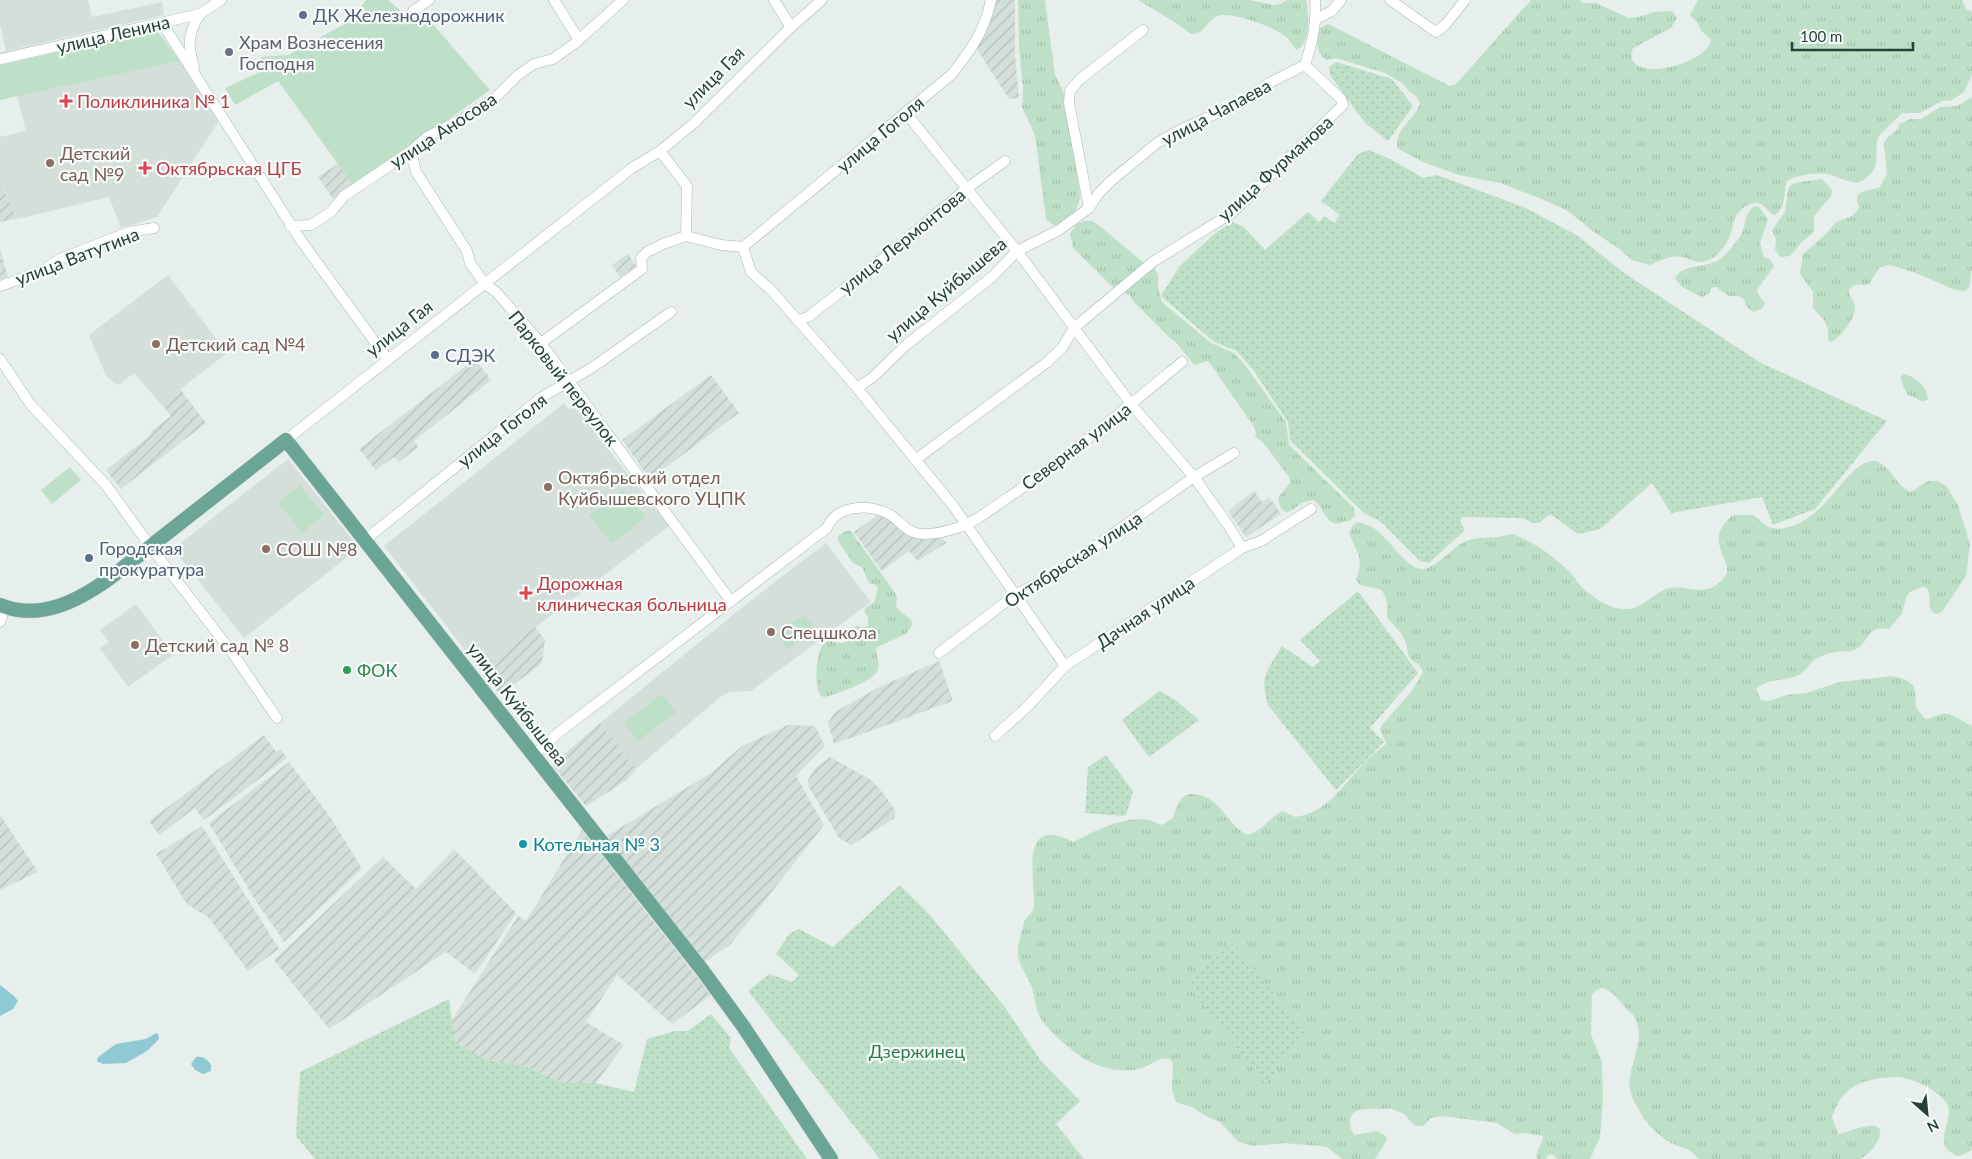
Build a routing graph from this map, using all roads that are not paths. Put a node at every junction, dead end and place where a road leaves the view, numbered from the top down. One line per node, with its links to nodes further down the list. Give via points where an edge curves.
1 (222, 0): 13 (street, улица Ленина)
2 (429, 0): 12 (street)
3 (554, 0): 18 (street)
4 (623, 0): 18 (street, улица Аносова)
5 (774, 0): 16 (street)
6 (822, 0): 16 (street, улица Гая)
7 (991, 0): 22 (street, улица Гоголя, via 984,28 965,59)
8 (1315, 0): 14 (street)
9 (1340, 0): 14 (street, via 1332,10)
10 (1390, 0): 11 (street, via 1433,31 1440,30)
11 (1465, 0)
12 (413, 11)
13 (200, 14): 15 (street, улица Ленина); 21 (street, via 189,39)
14 (1316, 19): 20 (street)
15 (162, 23): 19 (street, улица Ленина); 21 (street)
16 (791, 27): 24 (street, улица Гая, via 693,124)
17 (1143, 30): 27 (street, via 1079,80 1070,91 1069,104)
18 (579, 40): 23 (street, улица Аносова, via 553,59 534,64 495,98 427,136)
19 (0, 59)
20 (1305, 65): 27 (street, улица Чапаева, via 1239,103 1157,143 1098,193); 39 (street, улица Фурманова, via 1341,99 1343,106 1232,213 1154,261)
21 (196, 76): 29 (street)
22 (906, 113): 26 (street); 33 (street, улица Гоголя)
23 (411, 151): 28 (street, улица Аносова, via 344,196 331,212); 35 (street, Парковый переулок, via 416,172)
24 (660, 151): 31 (street, via 687,186); 35 (street, улица Гая, via 632,168)
25 (1005, 161): 26 (street, улица Лермонтова)
26 (966, 188): 34 (street); 38 (street, улица Лермонтова, via 816,311)
27 (1089, 208): 34 (street, улица Куйбышева, via 1059,230)
28 (311, 224): 29 (street, улица Аносова); 32 (street)
29 (290, 226): 32 (street)
30 (154, 228): 36 (street, улица Ватутина, via 129,232 60,259 40,272)
31 (686, 236): 33 (street); 40 (street, via 647,252 641,258 642,269)
32 (302, 242): 42 (street)
33 (743, 247): 38 (street, via 751,272)
34 (1017, 252): 39 (street); 45 (street, улица Куйбышева, via 993,276)
35 (485, 284): 40 (street, Парковый переулок); 42 (street, улица Гая)
36 (0, 286)
37 (671, 312): 44 (street, улица Гоголя)
38 (797, 320): 45 (street)
39 (1074, 328): 46 (street); 49 (street, улица Фурманова, via 1062,348 1046,363)
40 (541, 343): 44 (street, Парковый переулок)
41 (0, 359): 54 (street, via 31,405 106,485)
42 (388, 360): 47 (street, улица Гая)
43 (1182, 362): 46 (street, Северная улица)
44 (569, 381): 53 (street, улица Гоголя, via 542,397); 57 (street, Парковый переулок)
45 (857, 388): 49 (street)
46 (1131, 404): 50 (street); 52 (street, Северная улица, via 1050,469)
47 (286, 440): 53 (main road, улица Куйбышева); 54 (main road, улица Гая)
48 (1234, 453): 50 (street, Октябрьская улица)
49 (915, 460): 52 (street)
50 (1194, 477): 55 (street); 56 (street, Октябрьская улица, via 1057,573)
51 (1311, 509): 55 (street, Дачная улица, via 1260,541)
52 (965, 525): 56 (street); 57 (street, via 924,534 911,532 891,515 872,508 848,510 836,514 827,528)
53 (365, 540): 64 (main road, улица Куйбышева)
54 (150, 546): 58 (main road, улица Гая, via 94,589 64,605 42,610); 62 (street, via 208,620)
55 (1242, 548): 61 (street, Дачная улица)
56 (1015, 594): 60 (street, Октябрьская улица); 61 (street)
57 (730, 600): 64 (street)
58 (3, 606): 59 (street)
59 (0, 622)
60 (939, 653)
61 (1065, 666): 63 (street, Дачная улица)
62 (277, 718)
63 (995, 736)
64 (534, 754): 65 (main road, улица Куйбышева, via 719,993)
65 (831, 1159)

